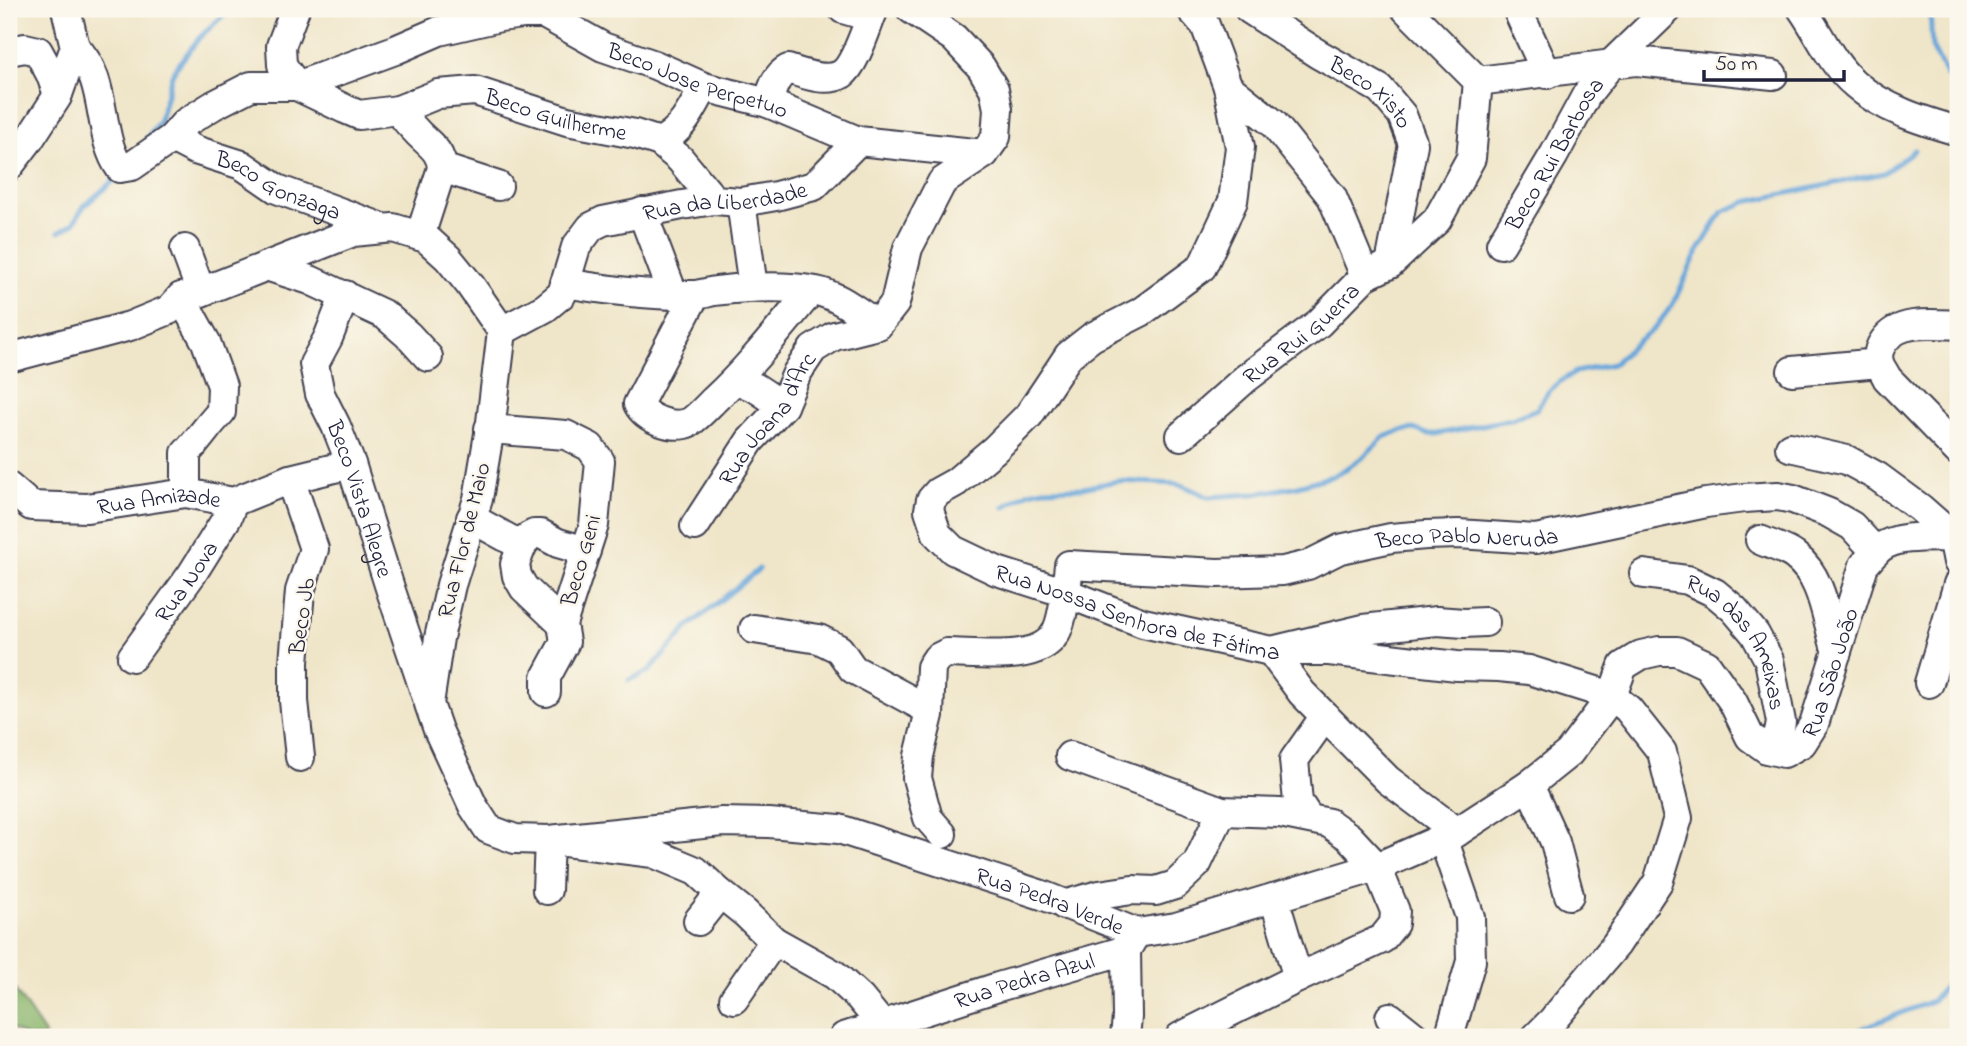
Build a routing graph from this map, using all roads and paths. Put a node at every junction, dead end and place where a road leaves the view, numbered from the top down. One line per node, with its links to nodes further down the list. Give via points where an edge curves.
1 (66, 9): 13 (street)
2 (295, 9): 19 (street, via 281,46 282,65)
3 (843, 9): 12 (street)
4 (911, 9): 29 (street, via 954,38 994,89 996,137)
5 (1191, 9): 21 (street, Rua Nossa Senhora de Fátima, via 1205,25)
6 (1249, 9): 40 (street, Beco Xisto, via 1380,89 1402,115 1413,144)
7 (1406, 9): 18 (street)
8 (1517, 9): 16 (street)
9 (1668, 9): 15 (street, Beco Rui Barbosa)
10 (1802, 9): 25 (street, via 1855,84 1918,120)
11 (544, 12): 19 (street, Beco Jose Perpetuo, via 439,31); 20 (street, Beco Jose Perpetuo, via 603,47)
12 (872, 13): 23 (street, via 851,63 841,74 826,78 788,69 776,79)
13 (75, 47): 22 (street); 26 (street, Beco Jose Perpetuo, via 86,58 96,83 113,157 120,167 132,166)
14 (9, 51): 22 (street, via 38,51)
15 (1609, 65): 16 (street); 17 (street, via 1636,61); 37 (street, Beco Rui Barbosa, via 1587,94)
16 (1547, 74): 18 (street)
17 (1773, 75)
18 (1479, 81): 40 (street, via 1472,158 1437,220)
19 (297, 86): 24 (street, Beco Guilherme, via 359,115); 26 (street, Beco Jose Perpetuo, via 251,86 185,123)
20 (704, 87): 23 (street, Beco Jose Perpetuo); 28 (street, via 684,124)
21 (1228, 87): 40 (street, Rua Rui Guerra, via 1273,123 1332,197); 74 (street, Rua Nossa Senhora de Fátima, via 1240,147 1233,201 1202,267 1141,312 1092,337 1069,355 1029,415 932,500 929,510 937,534 953,550 998,571)
22 (58, 94): 30 (street)
23 (768, 103): 27 (street, Beco Jose Perpetuo)
24 (398, 110): 28 (street, Beco Guilherme, via 438,94 475,91 567,121); 31 (street, via 435,148)
25 (1958, 131)
26 (172, 138): 35 (street, Beco Gonzaga, via 242,165 277,188)
27 (858, 141): 29 (street); 33 (street, Rua da Liberdade, via 814,186)
28 (660, 142): 33 (street, Beco Guilherme)
29 (984, 154): 47 (street, via 942,182 908,248 895,303)
30 (9, 166)
31 (442, 168): 32 (street); 36 (street)
32 (498, 186)
33 (727, 201): 34 (street, Rua da Liberdade); 42 (street)
34 (642, 212): 41 (street, Rua da Liberdade, via 591,227 576,247); 46 (street)
35 (386, 229): 36 (street); 39 (street, via 353,232)
36 (420, 236): 49 (street, via 448,258)
37 (1501, 244)
38 (185, 248): 44 (street)
39 (266, 266): 44 (street); 45 (street)
40 (1377, 270): 57 (street, Rua Rui Guerra)
41 (565, 283): 46 (street); 49 (street, Rua da Liberdade, via 562,294 545,308)
42 (753, 288): 43 (street); 46 (street)
43 (811, 291): 47 (street, via 840,301); 54 (street)
44 (191, 294): 51 (street, via 169,310 130,326); 63 (street, via 222,386 221,412 186,453)
45 (345, 295): 50 (street, via 385,315); 60 (street, Beco Vista Alegre, via 314,364 320,394)
46 (684, 295): 54 (street, via 638,404 642,411 666,423 690,421)
47 (877, 325): 55 (street, Rua Joana d'Arc, via 834,336 813,349)
48 (1958, 325): 52 (street, via 1924,323 1889,334 1879,349)
49 (502, 331): 56 (street, Rua Flor de Maio)
50 (428, 357)
51 (9, 358)
52 (1879, 363): 53 (street); 59 (street, via 1887,378)
53 (1792, 371)
54 (737, 380): 55 (street)
55 (783, 405): 66 (street, Rua Joana d'Arc, via 750,441)
56 (489, 429): 65 (street, Rua Flor de Maio); 70 (street, Beco Geni, via 566,435 590,447 600,461 594,525)
57 (1181, 436)
58 (1790, 447): 68 (street, via 1847,460 1878,477 1920,508)
59 (1958, 451)
60 (351, 464): 61 (street, Rua Amizade); 84 (street, Beco Vista Alegre)
61 (290, 479): 64 (street, Rua Amizade); 89 (street, Beco Jb, via 314,549 300,591 294,662)
62 (9, 487): 63 (street, Rua Amizade, via 31,506 55,508 87,508)
63 (186, 493): 64 (street, Rua Amizade)
64 (233, 502): 80 (street, Rua Nova, via 192,574)
65 (471, 518): 69 (street); 84 (street, Rua Flor de Maio, via 439,638)
66 (695, 526)
67 (1760, 540): 79 (street, via 1796,557 1812,576)
68 (1957, 545): 71 (street, via 1917,538 1882,546)
69 (522, 546): 70 (street, via 528,537 541,534); 76 (street, via 515,564 517,576)
70 (586, 551): 76 (street, Beco Geni)
71 (1876, 552): 74 (street, Beco Pablo Neruda, via 1852,526 1829,513 1777,496 1706,503 1536,538 1458,534 1391,538 1339,549 1308,565 1283,571 1217,573 1069,565); 79 (street, Rua São João, via 1864,565)
72 (1644, 574): 87 (street, Rua das Ameixas, via 1688,580 1715,593 1755,634 1769,660 1781,722 1779,734)
73 (1958, 584): 81 (street)
74 (1066, 593): 78 (street, Rua Nossa Senhora de Fátima, via 1143,623); 85 (street, via 1057,632 1048,643 1026,653 947,653 937,658 931,667)
75 (1485, 622): 78 (street, via 1437,621 1363,629)
76 (562, 624): 82 (street, Beco Geni, via 565,642 546,677)
77 (754, 629): 85 (street, via 819,639 839,649 853,669)
78 (1271, 650): 83 (street, Rua Nossa Senhora de Fátima, via 1529,670); 86 (street)
79 (1837, 652): 87 (street, Rua São João, via 1814,724 1802,743 1784,753)
80 (132, 657)
81 (1929, 683)
82 (546, 692)
83 (1612, 696): 87 (street, Rua São João, via 1623,666 1641,655 1677,651 1707,665 1750,737); 90 (street, Rua Pedra Verde, via 1569,753); 114 (street, Rua Nossa Senhora de Fátima, via 1662,752 1678,818 1658,882 1616,944)
84 (429, 704): 95 (street, Rua Flor de Maio, via 473,806 488,829 515,839)
85 (929, 710): 93 (street, via 918,778 928,818)
86 (1325, 716): 92 (street, via 1294,760 1298,802); 94 (street)
87 (1767, 750)
88 (1070, 756): 91 (street)
89 (300, 757)
90 (1529, 785): 94 (street, Rua Pedra Verde); 99 (street, via 1555,842)
91 (1222, 811): 92 (street); 101 (street, via 1197,864 1175,885 1156,891 1098,895)
92 (1308, 817): 96 (street, via 1329,823 1349,837)
93 (942, 834)
94 (1450, 835): 96 (street, Rua Pedra Verde); 113 (street, via 1470,917 1471,961)
95 (549, 840): 97 (street); 98 (street, Rua Flor de Maio, via 653,853 696,871); 101 (street, Rua Pedra Verde, via 722,822 839,830)
96 (1377, 867): 100 (street, Rua Pedra Verde); 105 (street, via 1395,911 1394,924 1382,939)
97 (547, 890)
98 (720, 893): 102 (street); 103 (street, Rua Flor de Maio)
99 (1569, 895)
100 (1274, 898): 104 (street, Rua Pedra Verde); 105 (street)
101 (1064, 905): 104 (street, Rua Pedra Verde)
102 (698, 921)
103 (774, 941): 106 (street); 108 (street, Rua Flor de Maio, via 835,975 860,998)
104 (1132, 942): 108 (street, Rua Pedra Azul); 110 (street)
105 (1298, 978): 111 (street)
106 (734, 999)
107 (1390, 1017): 112 (street)
108 (883, 1031): 109 (street, Rua Pedra Azul)
109 (845, 1037)
110 (1125, 1037)
111 (1180, 1037)
112 (1415, 1037)
113 (1451, 1037)
114 (1536, 1037)

